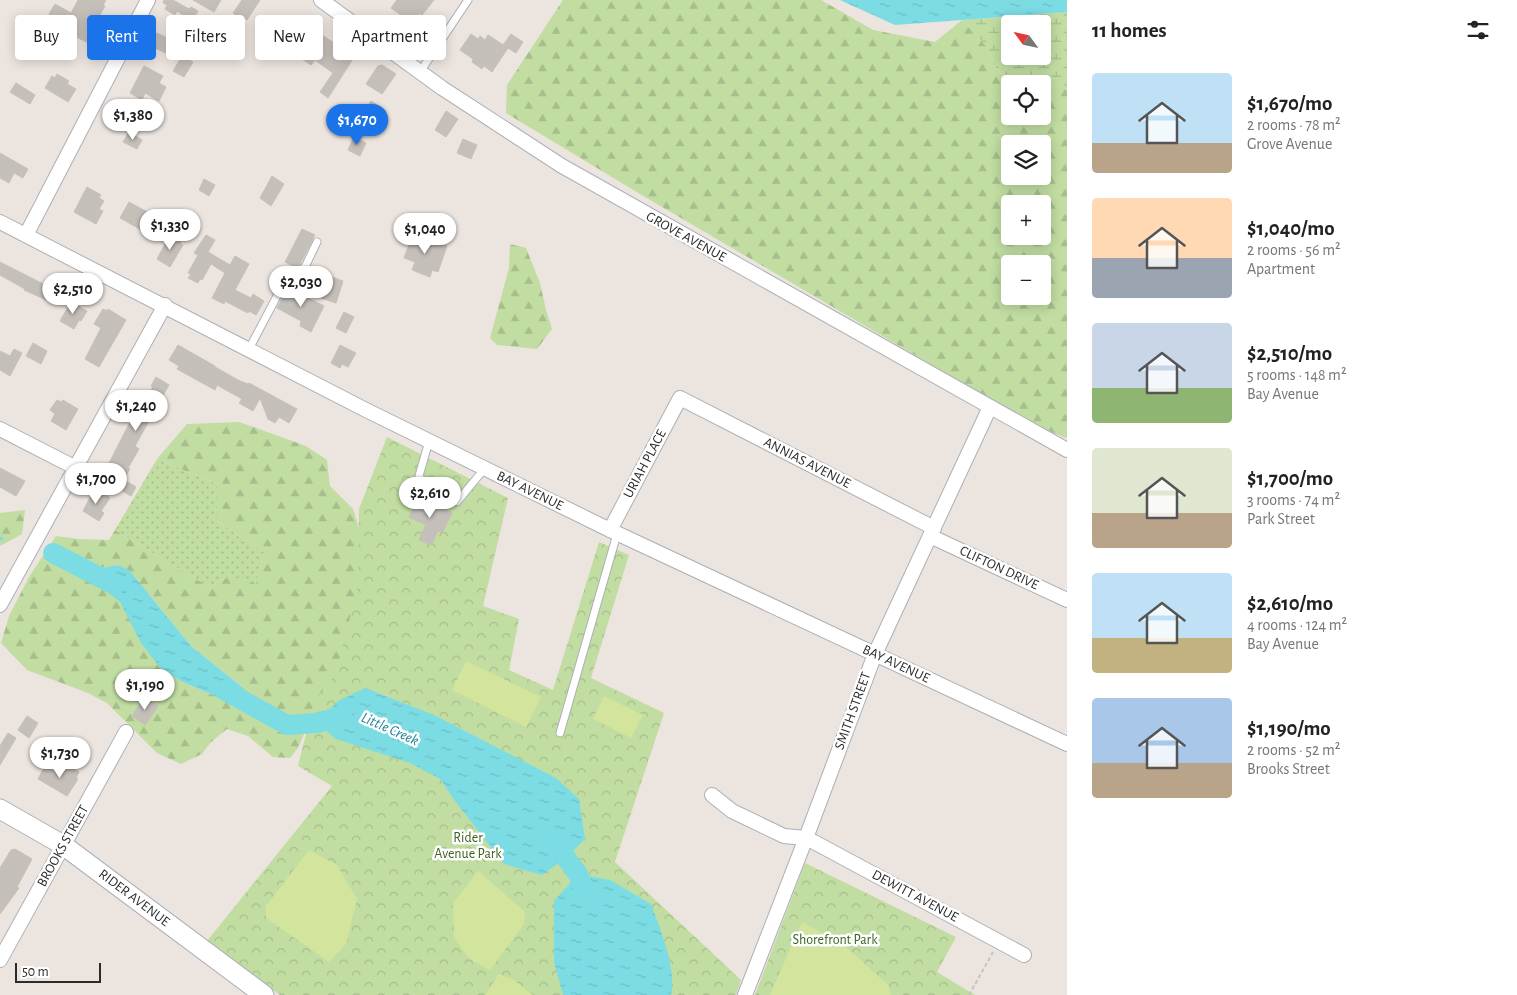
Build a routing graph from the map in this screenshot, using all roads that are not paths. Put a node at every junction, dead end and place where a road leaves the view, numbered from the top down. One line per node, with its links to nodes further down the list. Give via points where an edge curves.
1 (148, 0): 6 (street)
2 (321, 0): 4 (street, GROVE AVENUE)
3 (468, 0): 4 (lane)
4 (420, 72): 11 (street, GROVE AVENUE, via 562,166)
5 (0, 222): 6 (street, BAY AVENUE)
6 (26, 235): 8 (street, BAY AVENUE)
7 (317, 242): 9 (lane, via 305,266 286,279)
8 (165, 305): 9 (street, BAY AVENUE); 15 (street)
9 (249, 349): 13 (street, BAY AVENUE)
10 (680, 398): 17 (street, URIAH PLACE); 18 (street, ANNIAS AVENUE)
11 (990, 407): 14 (street, GROVE AVENUE); 18 (street, SMITH STREET)
12 (0, 429): 15 (street)
13 (428, 441): 16 (street, BAY AVENUE); 16 (lane, via 418,476 426,486 457,502)
14 (1067, 450)
15 (76, 468): 20 (street)
16 (485, 468): 17 (street, BAY AVENUE)
17 (614, 532): 21 (street, BAY AVENUE); 23 (lane)
18 (932, 532): 19 (street, CLIFTON DRIVE); 21 (street, SMITH STREET)
19 (1067, 600)
20 (0, 605)
21 (875, 654): 24 (street, BAY AVENUE); 27 (street, SMITH STREET)
22 (126, 732): 28 (street, BROOKS STREET)
23 (560, 733)
24 (1067, 744)
25 (712, 795): 27 (street, via 732,811 784,836)
26 (0, 809): 28 (street, RIDER AVENUE)
27 (806, 838): 29 (street, DEWITT AVENUE); 32 (street, SMITH STREET)
28 (63, 846): 30 (street, BROOKS STREET); 31 (street, RIDER AVENUE)
29 (1024, 955)
30 (0, 960)
31 (257, 993)
32 (745, 995)

